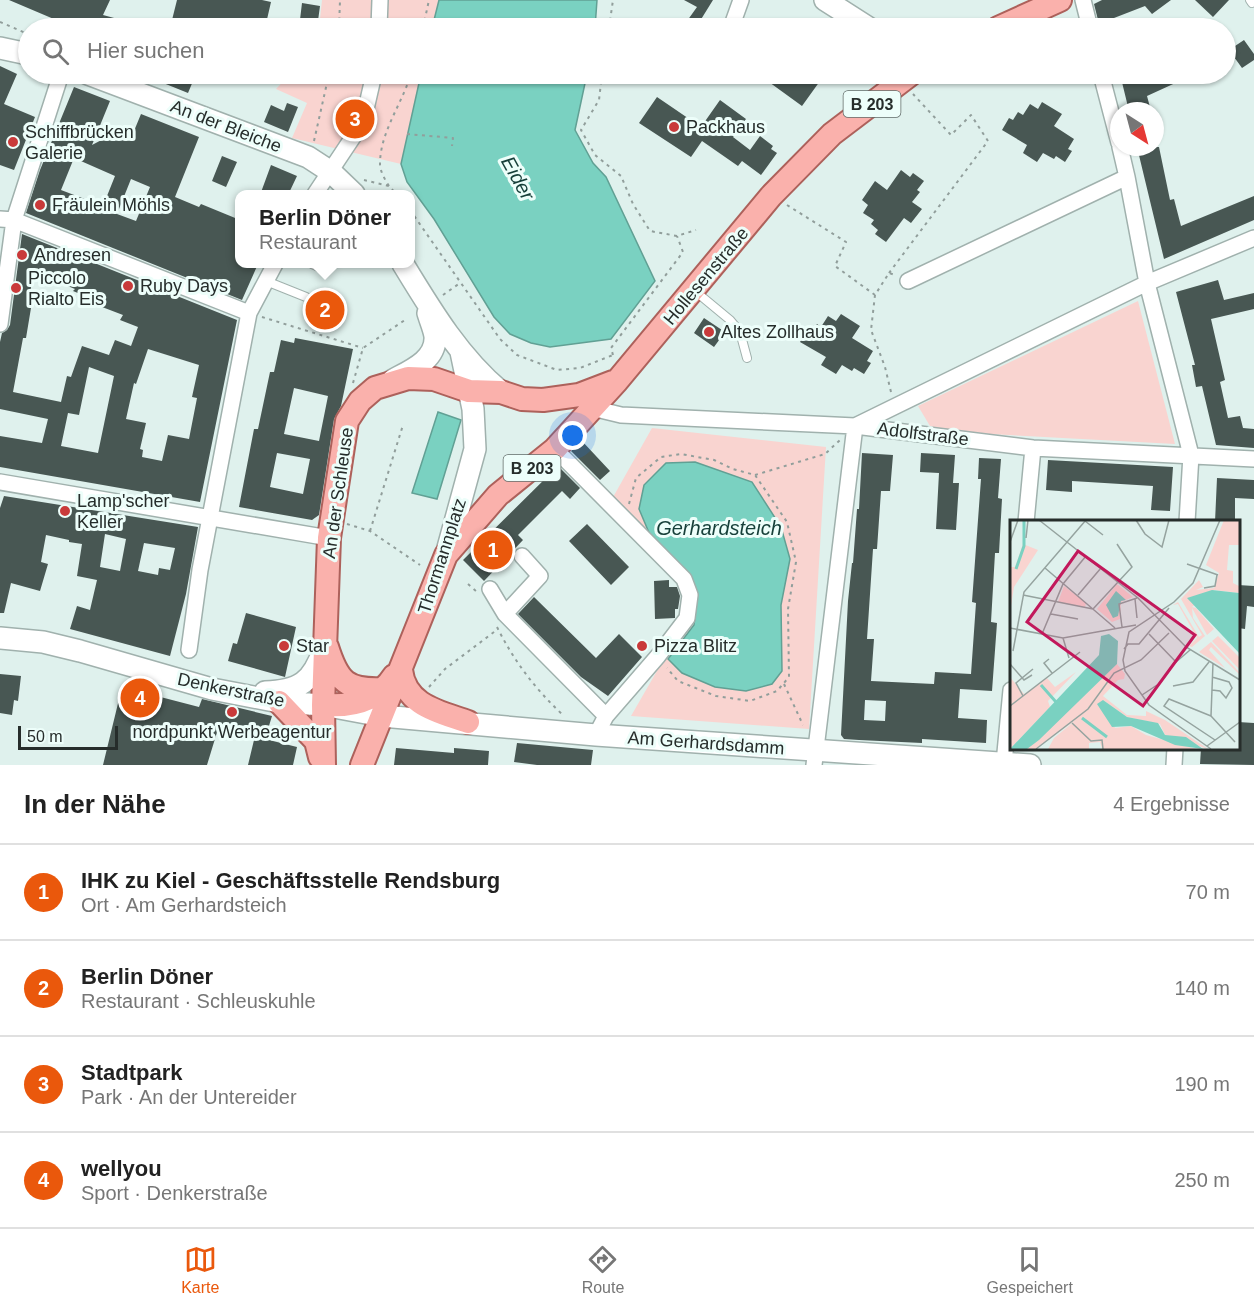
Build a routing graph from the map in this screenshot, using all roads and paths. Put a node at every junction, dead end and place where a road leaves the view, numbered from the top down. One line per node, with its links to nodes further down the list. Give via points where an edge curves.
1 (340, 0): 9 (path)
2 (380, 0): 10 (street)
3 (429, 0): 11 (path)
4 (613, 0): 12 (path)
5 (741, 0): 13 (street)
6 (825, 0): 14 (main road)
7 (1060, 0): 15 (main road)
8 (1083, 0): 16 (street)
9 (339, 18)
10 (379, 18)
11 (425, 18)
12 (610, 18)
13 (735, 18)
14 (853, 18)
15 (1020, 18)
16 (1088, 18)
17 (0, 22): 18 (path)
18 (18, 30)
19 (0, 48): 20 (main road)
20 (18, 52)
21 (57, 84): 42 (street)
22 (115, 84): 34 (main road, An der Bleiche)
23 (327, 84): 34 (path)
24 (372, 84): 35 (street, via 363,122)
25 (408, 84): 37 (path, via 385,134 379,166)
26 (601, 84): 44 (path, via 599,100 581,130 595,155 621,176 650,231)
27 (897, 84): 40 (main road, Hollesenstraße / B 203, via 832,134)
28 (911, 84): 50 (path, via 951,135 971,115 988,141)
29 (1104, 84): 30 (street)
30 (1110, 109)
31 (406, 134): 32 (path, via 453,138)
32 (452, 146)
33 (1122, 156): 36 (street)
34 (308, 157): 35 (main road, An der Bleiche)
35 (331, 172): 38 (street); 39 (main road, An der Bleiche)
36 (1127, 177): 52 (street); 54 (street)
37 (388, 186)
38 (318, 190)
39 (349, 190)
40 (771, 196): 55 (main road, Hollesenstraße / B 203); 56 (path, via 846,242 835,266)
41 (415, 216): 53 (path)
42 (7, 219): 59 (street); 61 (street)
43 (696, 230): 44 (path)
44 (677, 236): 64 (path, via 683,252 611,348)
45 (1254, 238): 54 (street)
46 (273, 268): 51 (street)
47 (321, 268): 49 (lane)
48 (407, 268): 57 (main road)
49 (325, 270)
50 (889, 273): 52 (path); 56 (path)
51 (266, 281): 58 (lane); 59 (street)
52 (908, 281)
53 (460, 283): 57 (path); 64 (path, via 500,339 517,355 556,370)
54 (1147, 283): 68 (street); 74 (street)
55 (694, 290): 63 (lane, via 740,332); 64 (main road, Hollesenstraße / B 203)
56 (875, 295): 68 (path, via 871,330 885,368)
57 (433, 296): 62 (main road); 65 (main road, via 435,337 427,358 414,369)
58 (306, 297)
59 (249, 313): 60 (path, via 363,348); 78 (street)
60 (405, 320)
61 (0, 324)
62 (461, 352): 66 (main road); 67 (main road)
63 (747, 358)
64 (619, 369): 67 (main road, via 579,395 543,400); 69 (main road, B 203)
65 (375, 388): 66 (main road, An der Schleuse, via 408,378 435,379); 82 (main road, An der Schleuse, via 360,401 347,422)
66 (469, 391): 67 (main road); 84 (main road, Thormannplatz, via 475,449)
67 (501, 392)
68 (893, 407): 71 (street)
69 (592, 408): 71 (street, Adolfstraße, via 621,415); 73 (main road, B 203)
70 (403, 425): 83 (path)
71 (855, 426): 72 (street, Adolfstraße); 76 (path, via 825,454); 109 (street)
72 (1033, 448): 74 (street, Adolfstraße); 79 (street)
73 (555, 450): 81 (street); 84 (main road, B 203, via 498,495)
74 (1191, 455): 75 (street, Adolfstraße); 80 (street)
75 (1254, 459)
76 (755, 475): 81 (path, via 714,460 681,454 661,457 636,478); 96 (path, via 787,522 796,562 788,609 789,677)
77 (0, 482): 78 (street)
78 (210, 518): 82 (street); 92 (street)
79 (1026, 520)
80 (1187, 520)
81 (628, 524): 94 (street, via 684,579 690,595 687,618)
82 (330, 529): 83 (path); 93 (main road, An der Schleuse)
83 (370, 531): 86 (path)
84 (446, 555): 95 (main road, Thormannplatz / B 203)
85 (522, 556): 89 (street, via 540,576)
86 (420, 565)
87 (468, 584): 88 (path)
88 (484, 592): 89 (street, Am Gerhardsdamm)
89 (500, 619): 90 (path); 104 (street, Am Gerhardsdamm)
90 (498, 629): 102 (path, via 445,669 429,687); 105 (path, via 529,681)
91 (0, 638): 98 (main road, Denkerstraße, via 43,642 181,681)
92 (189, 650)
93 (329, 653): 97 (main road, via 345,681 358,689); 98 (main road, via 299,685 289,690); 101 (main road, An der Schleuse); 103 (main road, via 348,696)
94 (658, 656): 96 (path, via 678,681 717,696 750,701 777,691); 104 (street)
95 (402, 668): 97 (main road); 102 (main road, via 405,686); 103 (main road, Thormannplatz / B 203)
96 (784, 684): 109 (path)
97 (384, 689): 103 (main road, via 371,698)
98 (241, 693): 100 (main road, Denkerstraße)
99 (1010, 701): 110 (street)
100 (279, 702): 101 (main road, Denkerstraße); 111 (main road, via 316,741)
101 (322, 705): 103 (main road); 111 (main road, An der Schleuse)
102 (423, 705): 106 (main road)
103 (371, 712): 106 (main road); 112 (main road, B 203)
104 (606, 716): 107 (street)
105 (569, 720)
106 (468, 722): 107 (main road)
107 (596, 735): 109 (main road, Am Gerhardsdamm)
108 (1175, 750): 114 (street)
109 (814, 758): 110 (main road, Am Gerhardsdamm)
110 (1004, 764): 113 (main road, Am Gerhardsdamm)
111 (323, 765)
112 (362, 765)
113 (1030, 765)
114 (1174, 765)

